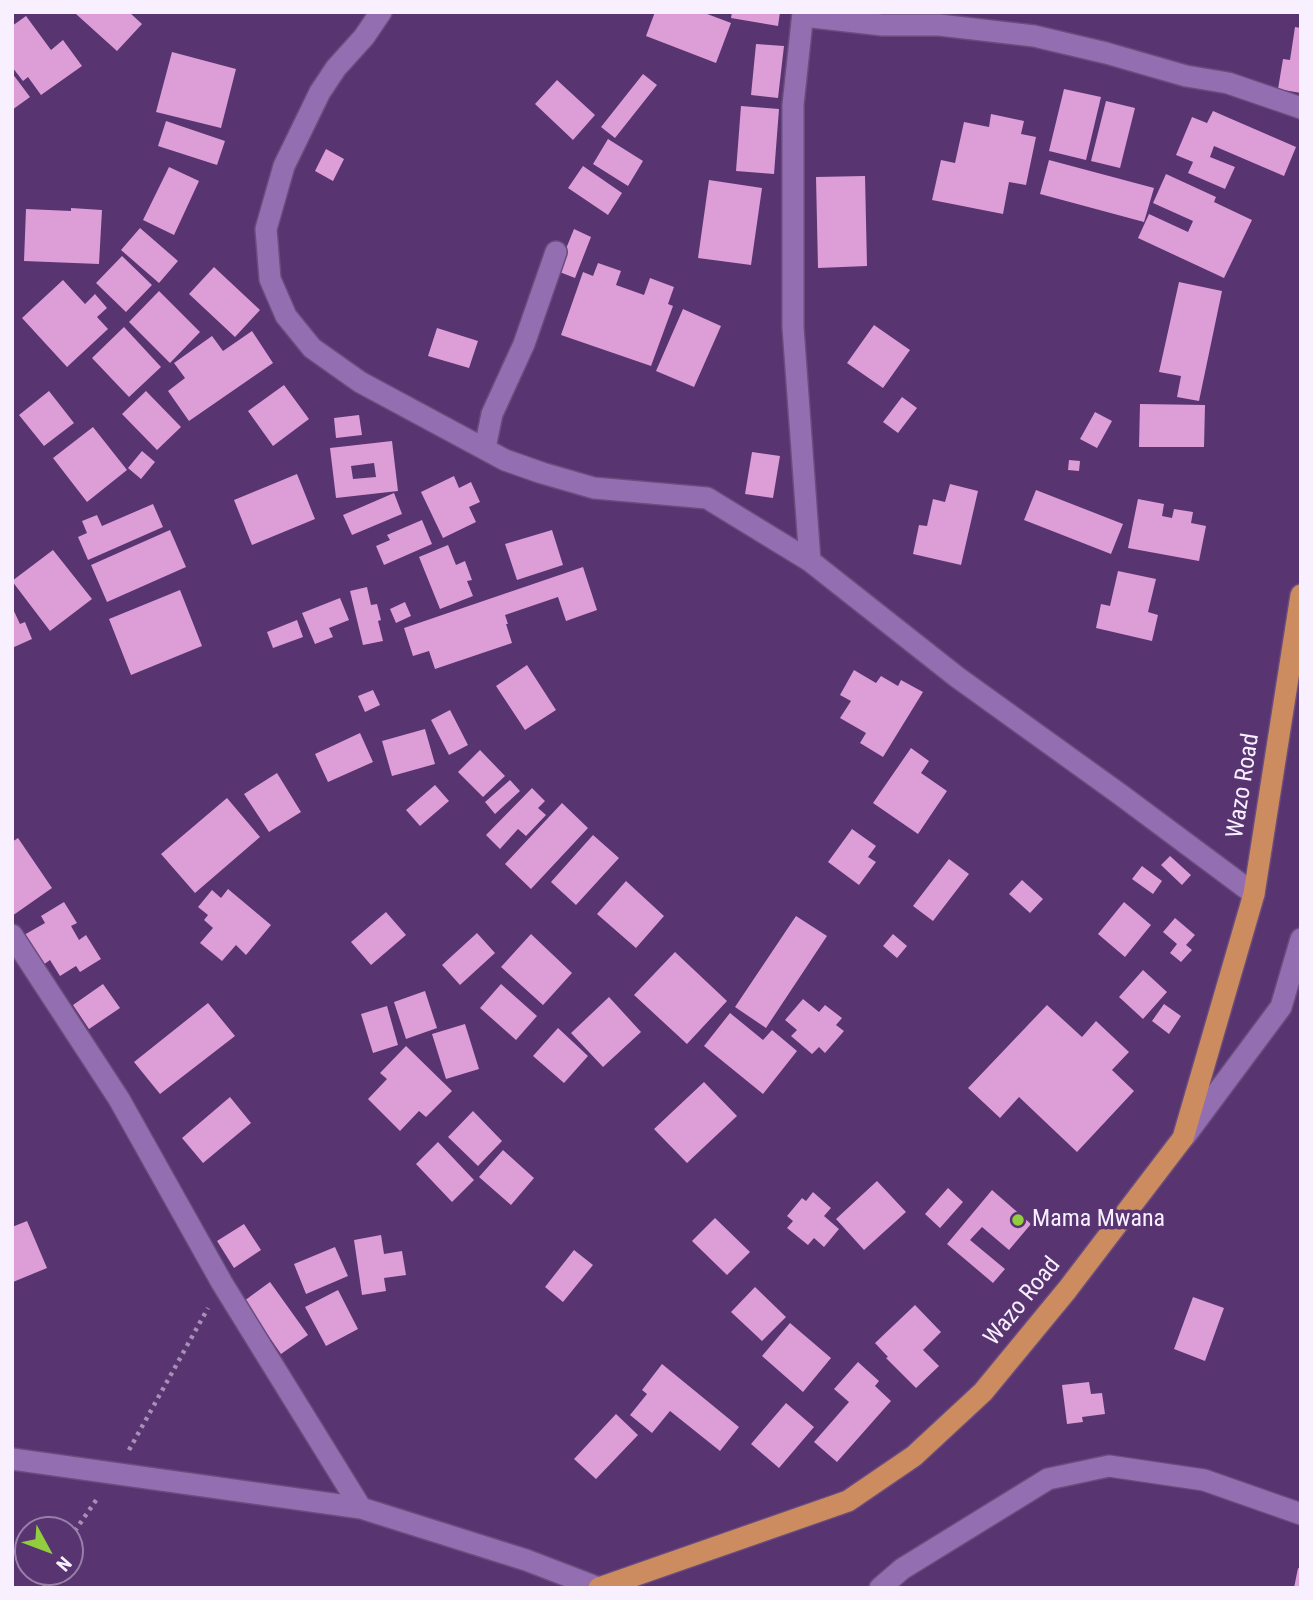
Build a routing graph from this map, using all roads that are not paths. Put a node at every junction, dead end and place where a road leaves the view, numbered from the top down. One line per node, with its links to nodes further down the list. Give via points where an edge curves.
1 (381, 12): 5 (street, via 320,92 284,166 266,229 270,279 286,316 312,348 360,382)
2 (803, 14): 3 (street, via 1034,36 1228,83); 6 (street, via 793,104 793,327)
3 (1301, 108)
4 (556, 252): 5 (street, via 524,344 492,414)
5 (485, 448): 6 (street, via 505,460 594,488 707,498)
6 (810, 561): 8 (street, via 957,677)
7 (1301, 595): 8 (main road, Wazo Road)
8 (1254, 894): 11 (main road, Wazo Road)
9 (12, 935): 13 (street, via 119,1099 222,1283)
10 (1301, 939): 11 (street, via 1281,1007)
11 (1184, 1138): 15 (main road, Wazo Road, via 983,1392 914,1456 848,1501)
12 (12, 1459): 13 (street)
13 (362, 1508): 15 (street)
14 (1301, 1514): 16 (street, via 1204,1480 1109,1466 1048,1479 902,1569)
15 (599, 1588)
16 (880, 1588)

